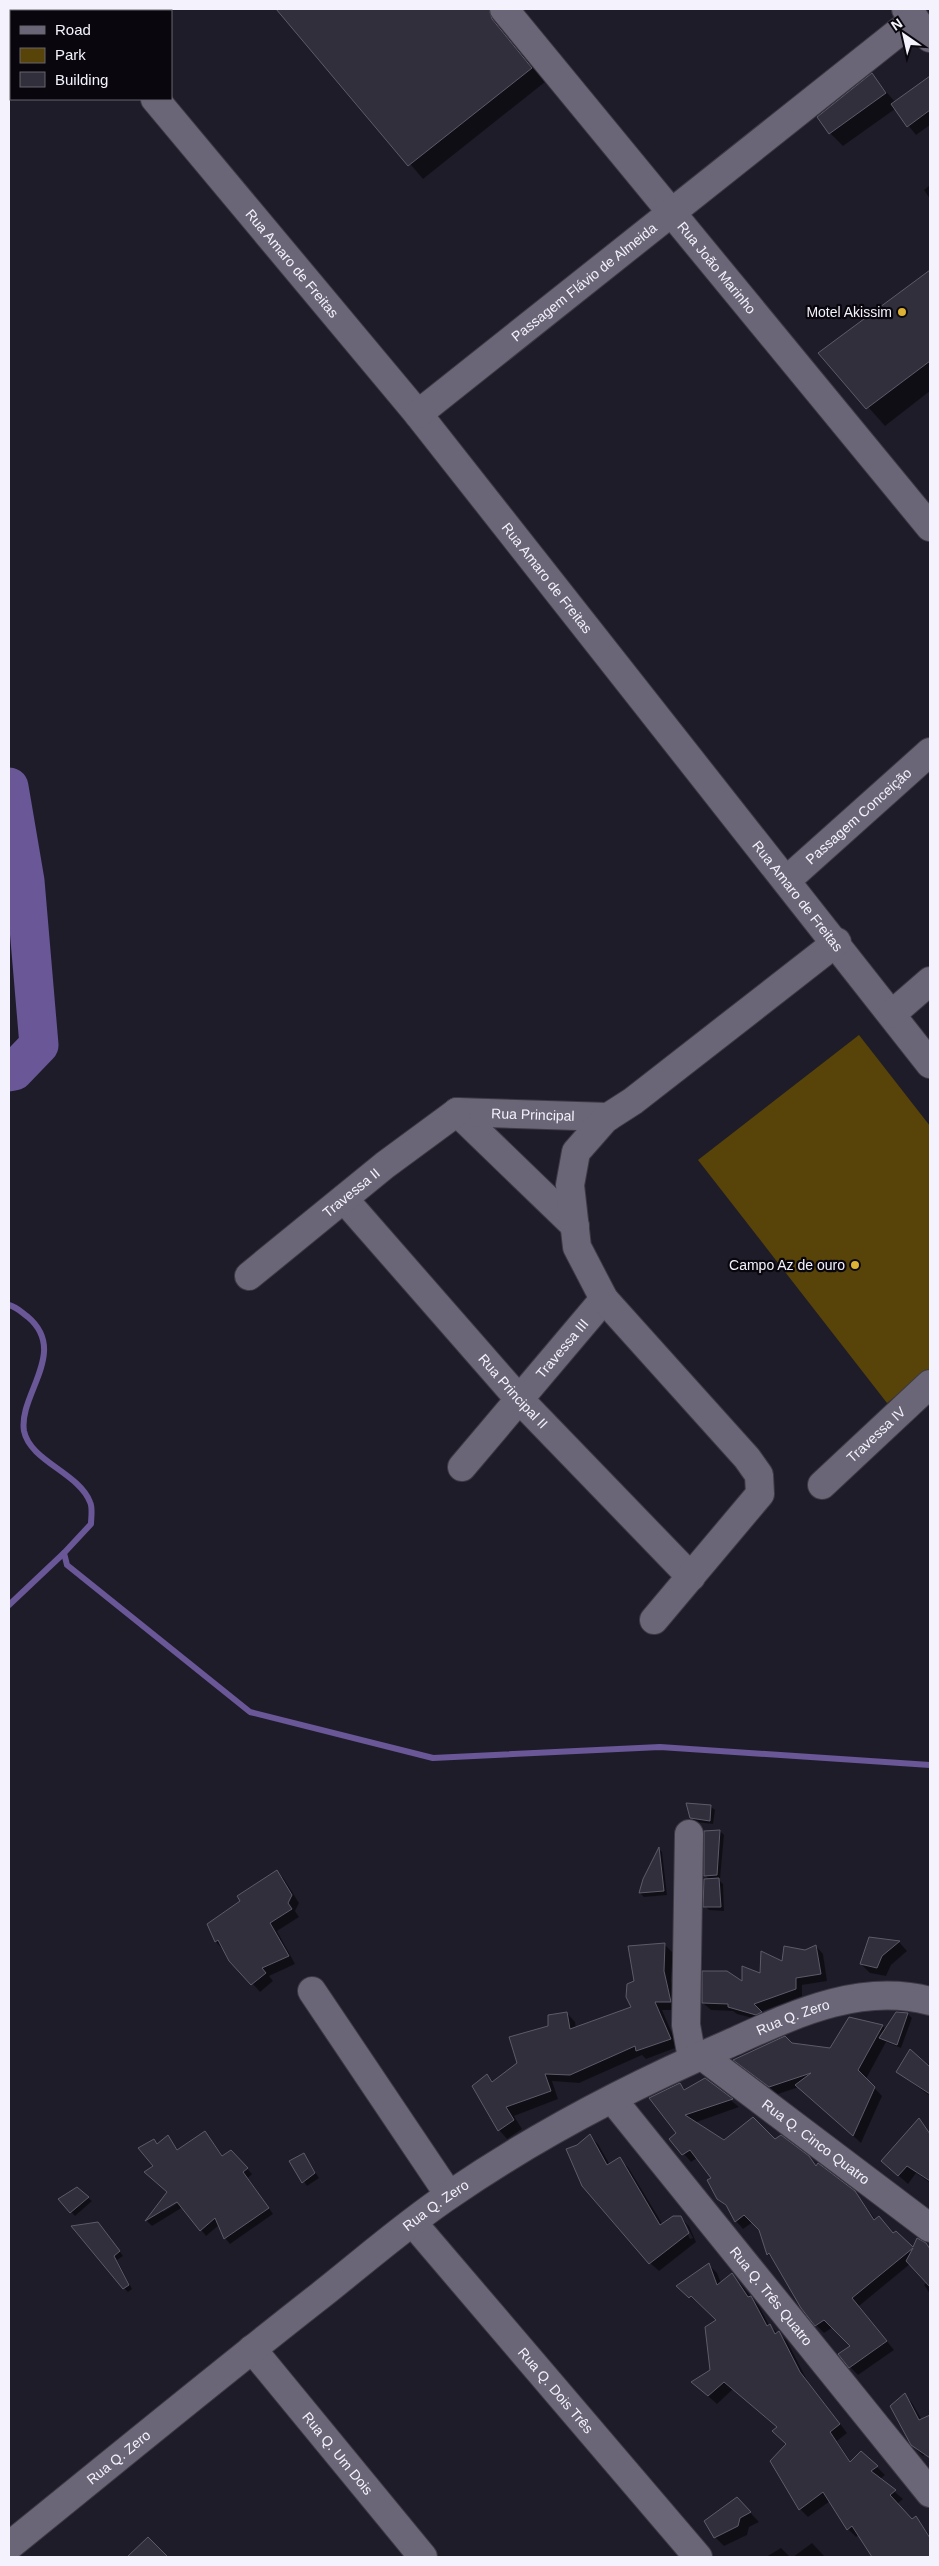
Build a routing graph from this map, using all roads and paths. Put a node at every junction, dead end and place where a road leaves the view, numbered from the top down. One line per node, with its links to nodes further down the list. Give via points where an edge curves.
1 (504, 9): 4 (street, Rua João Marinho)
2 (917, 22): 4 (street, Passagem Flávio de Almeida)
3 (156, 100): 5 (street, Rua Amaro de Freitas)
4 (672, 212): 5 (street, Passagem Flávio de Almeida); 6 (street, Rua João Marinho)
5 (418, 414): 8 (street, Rua Amaro de Freitas)
6 (930, 527)
7 (930, 752): 8 (street, Passagem Conceição)
8 (787, 880): 9 (street, Rua Amaro de Freitas)
9 (836, 942): 11 (street, Rua Amaro de Freitas); 14 (street, via 633,1101)
10 (930, 981): 11 (street)
11 (892, 1014): 12 (street, Rua Amaro de Freitas)
12 (930, 1064)
13 (457, 1112): 14 (street, Rua Principal); 15 (street, Travessa II); 16 (street)
14 (608, 1117): 16 (street, via 576,1152 570,1185)
15 (344, 1199): 17 (street, Travessa II); 20 (street, Rua Principal II)
16 (575, 1226): 18 (street, via 577,1247)
17 (249, 1276)
18 (604, 1298): 20 (street, Travessa III); 23 (street, via 747,1458 758,1475 760,1494)
19 (930, 1384): 22 (street, Travessa IV)
20 (519, 1399): 21 (street, Travessa III); 23 (street, Rua Principal II)
21 (462, 1467)
22 (822, 1485)
23 (691, 1577): 24 (street)
24 (654, 1620)
25 (689, 1834): 28 (street, via 686,2025)
26 (312, 1991): 30 (street)
27 (930, 2001): 28 (street, Rua Q. Zero, via 866,1995 841,2000 798,2013)
28 (697, 2057): 29 (street, Rua Q. Zero); 32 (street, Rua Q. Cinco Quatro)
29 (613, 2100): 30 (street, Rua Q. Zero, via 523,2147); 34 (street, Rua Q. Três Quatro)
30 (449, 2195): 31 (street, Rua Q. Zero)
31 (412, 2223): 33 (street, Rua Q. Zero); 37 (street, Rua Q. Dois Três)
32 (930, 2228)
33 (252, 2349): 35 (street, Rua Q. Zero); 36 (street, Rua Q. Um Dois)
34 (930, 2493)
35 (9, 2546)
36 (422, 2557)
37 (698, 2557)

